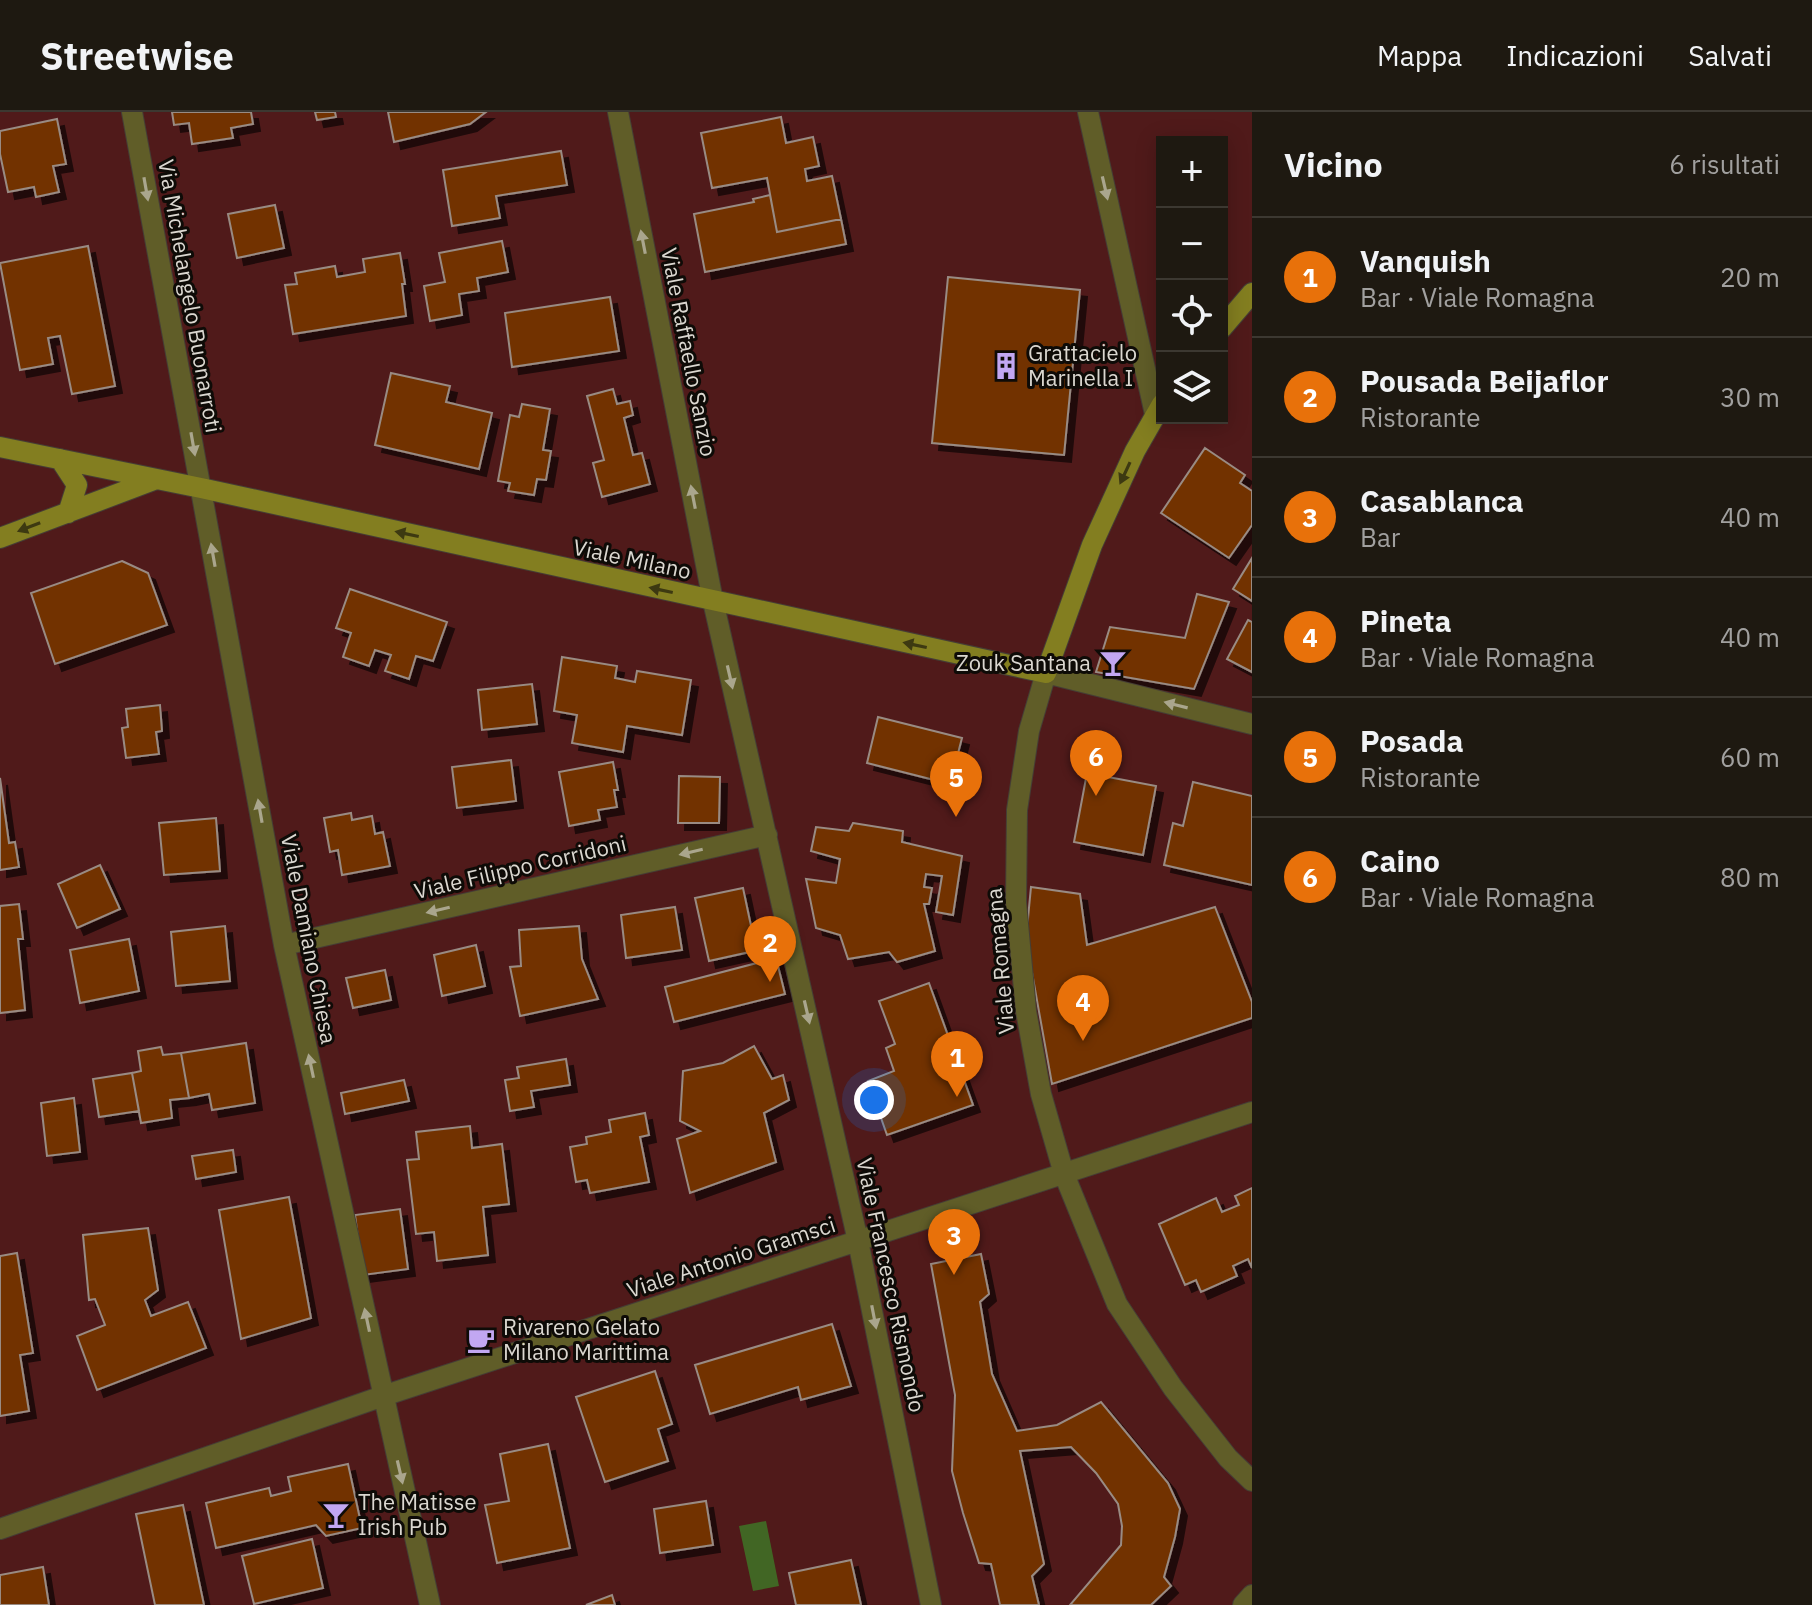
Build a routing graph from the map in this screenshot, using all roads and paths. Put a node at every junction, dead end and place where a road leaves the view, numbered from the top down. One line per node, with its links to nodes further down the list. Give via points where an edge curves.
1 (132, 112): 11 (street, Via Michelangelo Buonarroti, one-way to 11)
2 (618, 112): 14 (street, Viale Raffaello Sanzio, one-way to 2)
3 (1088, 112): 6 (street, one-way to 6)
4 (1252, 293): 5 (street)
5 (1228, 321)
6 (1156, 401)
7 (1156, 413): 15 (street, Viale Romagna, one-way to 15, via 1092,545)
8 (0, 447): 9 (street, Viale Milano)
9 (60, 459): 10 (street, Viale Milano); 12 (street, via 77,485)
10 (154, 480): 11 (street, Viale Milano); 12 (street)
11 (201, 488): 14 (street, Viale Milano, one-way to 11); 18 (street, Viale Damiano Chiesa, one-way to 11)
12 (68, 513): 13 (street, one-way to 13)
13 (0, 538)
14 (713, 601): 15 (street, Viale Milano, one-way to 14); 17 (street, Viale Francesco Rismondo, one-way to 17)
15 (1046, 673): 16 (street, Viale Milano, one-way to 15); 20 (street, Viale Romagna, via 1029,731 1017,810 1016,902 1026,1011 1041,1094)
16 (1252, 724)
17 (767, 835): 18 (street, Viale Filippo Corridoni, one-way to 18); 21 (street, Viale Francesco Rismondo, one-way to 21)
18 (284, 945): 22 (street, Viale Damiano Chiesa, one-way to 18)
19 (1252, 1112): 20 (street, Viale Antonio Gramsci)
20 (1064, 1174): 21 (street, Viale Antonio Gramsci); 23 (street, Viale Romagna, via 1117,1304 1173,1388)
21 (858, 1241): 22 (street, Viale Antonio Gramsci); 26 (street, Viale Francesco Rismondo, one-way to 26)
22 (383, 1396): 24 (street, Viale Antonio Gramsci); 27 (street, Viale Damiano Chiesa, one-way to 27)
23 (1252, 1481)
24 (0, 1529)
25 (1252, 1595): 28 (street)
26 (930, 1597)
27 (430, 1605)
28 (1243, 1605)

